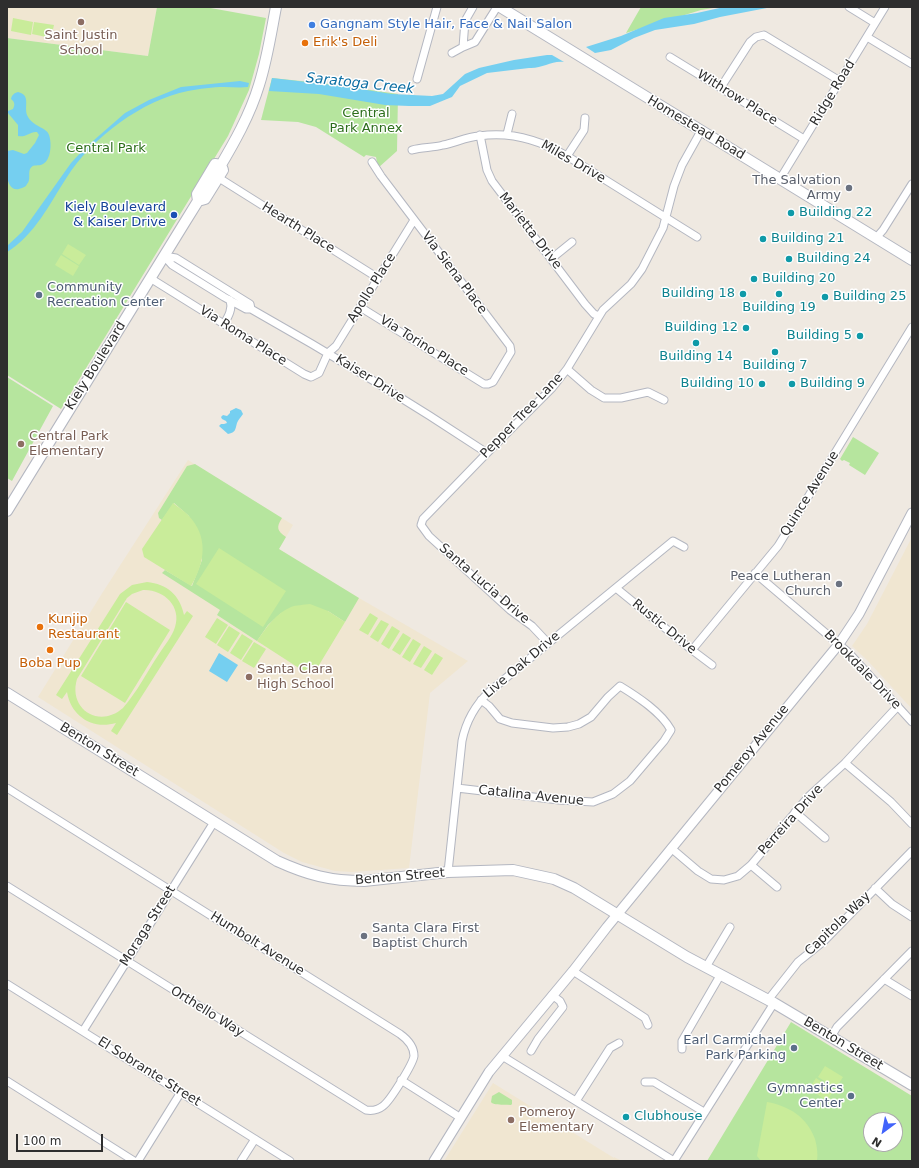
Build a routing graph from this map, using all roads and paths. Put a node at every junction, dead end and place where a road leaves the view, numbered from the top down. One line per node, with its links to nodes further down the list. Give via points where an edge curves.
1 (276, 7): 26 (main road, Kiely Boulevard, via 259,84 239,132)
2 (437, 7): 14 (street)
3 (473, 7): 10 (street, via 465,21)
4 (497, 7): 10 (street, via 475,42)
5 (500, 7): 19 (main road, Homestead Road)
6 (849, 7): 8 (street)
7 (885, 7): 8 (street, Ridge Road)
8 (875, 23): 9 (street, Ridge Road)
9 (867, 37): 13 (street); 15 (street, Ridge Road)
10 (463, 47): 11 (street)
11 (452, 53)
12 (670, 57): 16 (street, Withrow Place)
13 (912, 64)
14 (417, 79)
15 (840, 81): 16 (street, via 764,35 756,36 750,42); 22 (street, Ridge Road)
16 (721, 87): 22 (street, Withrow Place)
17 (512, 114): 20 (street)
18 (585, 118): 24 (street, via 584,130)
19 (701, 131): 28 (main road, Homestead Road); 31 (street, Pepper Tree Lane, via 682,165)
20 (507, 134): 21 (street, Miles Drive); 24 (street, Miles Drive, via 530,139)
21 (480, 135): 23 (street, Miles Drive, via 444,145); 37 (street, Marietta Drive, via 487,170 492,181)
22 (804, 139): 28 (street, Ridge Road)
23 (412, 150)
24 (567, 156): 31 (street, Miles Drive)
25 (372, 162): 32 (street, Via Siena Place)
26 (221, 165): 27 (main road, Kiely Boulevard, via 223,170); 30 (main road, Kiely Boulevard, via 215,164 197,194)
27 (218, 178): 30 (main road, Kiely Boulevard, via 205,199); 40 (street, Hearth Place)
28 (780, 178): 34 (main road, Homestead Road)
29 (912, 184): 34 (street)
30 (198, 201): 36 (main road, Kiely Boulevard)
31 (666, 218): 33 (street, Miles Drive); 43 (street, Pepper Tree Lane, via 658,240 642,268 626,289)
32 (414, 220): 40 (street, Apollo Place); 48 (street, Via Siena Place, via 510,346 510,356 493,382)
33 (697, 237)
34 (876, 238): 38 (main road, Homestead Road)
35 (572, 242): 37 (street)
36 (164, 256): 39 (main road, Kiely Boulevard); 41 (street, Kaiser Drive, via 176,258)
37 (551, 259): 43 (street, Marietta Drive, via 585,304)
38 (912, 260)
39 (150, 278): 44 (street, Via Roma Place); 51 (main road, Kiely Boulevard)
40 (378, 278): 42 (street, Apollo Place)
41 (234, 300): 44 (street); 46 (street, Kaiser Drive, via 250,304 251,309)
42 (360, 307): 46 (street, Apollo Place, via 336,346); 48 (street, Via Torino Place, via 484,384)
43 (599, 316): 47 (street, Pepper Tree Lane)
44 (224, 324): 46 (street, Via Roma Place, via 311,376 319,373)
45 (912, 327): 55 (street, Quince Avenue, via 778,546)
46 (328, 353): 50 (street, Kaiser Drive)
47 (567, 369): 49 (street, via 604,398 621,398 648,392); 50 (street, Pepper Tree Lane, via 552,388)
48 (488, 384)
49 (664, 400)
50 (487, 453): 53 (street, Pepper Tree Lane, via 423,519)
51 (7, 511)
52 (912, 513): 58 (street, Pomeroy Avenue, via 859,614)
53 (421, 525): 57 (street, Santa Lucia Drive, via 428,536 510,610 532,626)
54 (684, 547): 56 (street, Live Oak Drive, via 673,541)
55 (755, 574): 58 (street, Brookdale Drive); 59 (street, Quince Avenue)
56 (616, 588): 57 (street, Live Oak Drive); 59 (street, Rustic Drive)
57 (548, 643): 62 (street, Live Oak Drive)
58 (839, 644): 63 (street, Brookdale Drive); 72 (street, Pomeroy Avenue)
59 (692, 650): 60 (street, Rustic Drive)
60 (712, 665)
61 (7, 693): 69 (main road, Benton Street)
62 (481, 700): 67 (street, Live Oak Drive, via 467,721 464,731); 67 (street, Catalina Avenue, via 500,719 512,723 568,728 591,717 620,686 666,720 671,730 630,781 613,794 594,802)
63 (898, 706): 64 (street, Brookdale Drive); 65 (street, Perreira Drive)
64 (912, 722)
65 (845, 763): 68 (street, Perreira Drive); 70 (street, via 891,802)
66 (7, 788): 79 (street, Humbolt Avenue)
67 (457, 788): 75 (street, Live Oak Drive)
68 (795, 812): 71 (street); 74 (street, Perreira Drive)
69 (214, 822): 75 (main road, Benton Street, via 277,861 306,873 334,880 364,881); 79 (street, Moraga Street)
70 (912, 824)
71 (825, 838)
72 (671, 848): 74 (street, Perreira Drive, via 711,879 724,880 738,876); 80 (street, Pomeroy Avenue)
73 (912, 851): 78 (street, Capitola Way)
74 (750, 866): 77 (street)
75 (448, 872): 80 (main road, Benton Street, via 513,870 540,875 574,888)
76 (7, 886): 84 (street, Orthello Way)
77 (777, 887)
78 (875, 888): 81 (street, via 892,904); 92 (street, Capitola Way, via 824,941 798,962)
79 (170, 890): 84 (street, Moraga Street); 100 (street, Humbolt Avenue, via 406,1039 411,1044 414,1056)
80 (617, 914): 85 (main road, Benton Street); 86 (street, Pomeroy Avenue)
81 (912, 917)
82 (730, 927): 85 (street)
83 (912, 951): 88 (street)
84 (126, 961): 94 (street, Moraga Street); 100 (street, Orthello Way, via 366,1110 372,1111 382,1107)
85 (706, 967): 87 (main road, Benton Street)
86 (573, 971): 90 (street, Pomeroy Avenue); 93 (street, via 645,1018)
87 (721, 974): 92 (main road, Benton Street); 97 (street, via 682,1041)
88 (884, 979): 91 (street); 95 (street, via 837,1026)
89 (7, 984): 94 (street, El Sobrante Street)
90 (552, 995): 98 (street, via 563,1007); 99 (street, Pomeroy Avenue)
91 (912, 996)
92 (771, 1002): 95 (main road, Benton Street); 106 (street)
93 (648, 1025)
94 (83, 1031): 104 (street, El Sobrante Street)
95 (831, 1036): 103 (main road, Benton Street)
96 (619, 1043): 105 (street, via 610,1048)
97 (682, 1050)
98 (531, 1051)
99 (502, 1056): 105 (street); 107 (street, Pomeroy Avenue, via 489,1072)
100 (401, 1080): 107 (street)
101 (7, 1081): 109 (street)
102 (645, 1082): 106 (street, via 654,1082)
103 (912, 1085)
104 (181, 1092): 108 (street, El Sobrante Street); 110 (street)
105 (576, 1101): 114 (street)
106 (704, 1112): 114 (street)
107 (461, 1118): 113 (street, Pomeroy Avenue)
108 (255, 1139): 111 (street); 112 (street, El Sobrante Street)
109 (134, 1161)
110 (138, 1161)
111 (241, 1161)
112 (290, 1161)
113 (434, 1161)
114 (674, 1161)

